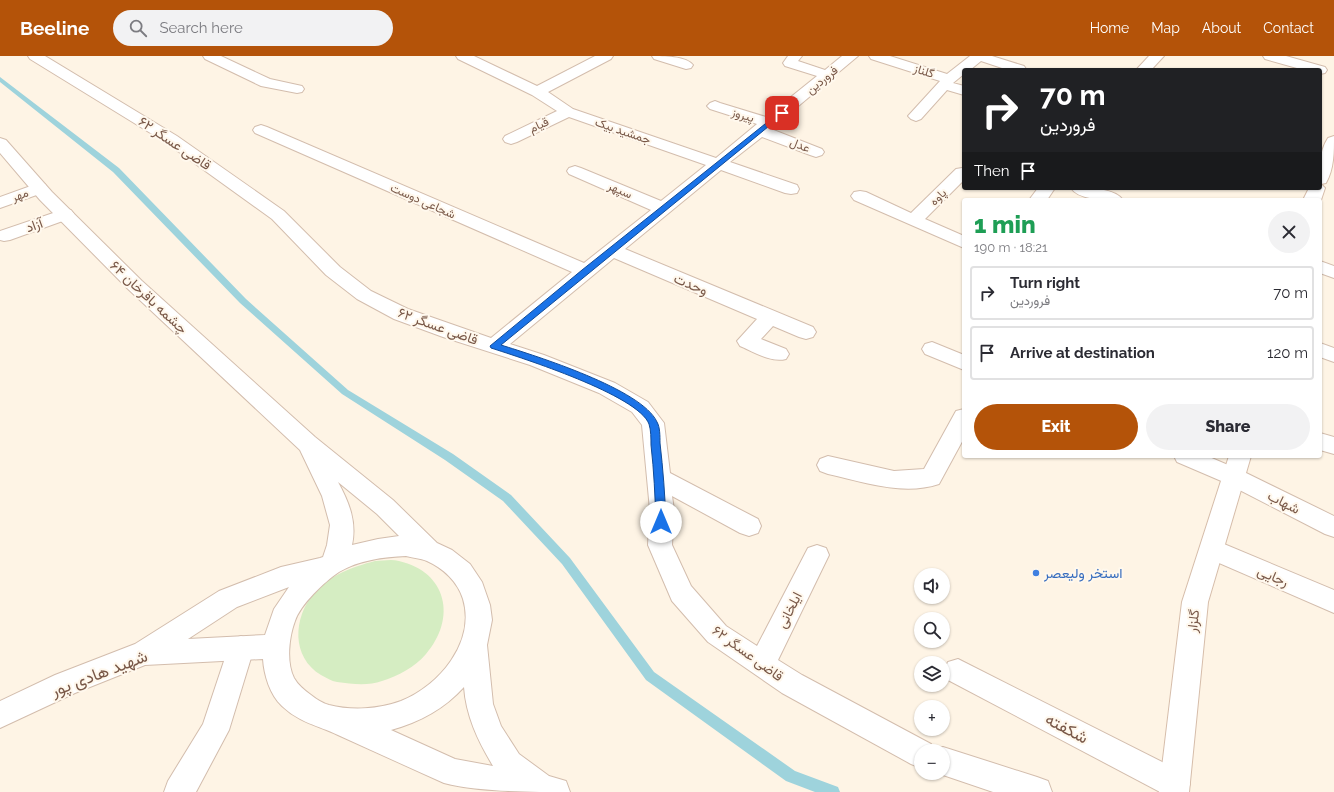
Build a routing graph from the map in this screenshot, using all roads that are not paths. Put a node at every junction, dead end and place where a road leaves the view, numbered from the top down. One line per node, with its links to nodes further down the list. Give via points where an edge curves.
1 (35, 56): 56 (street, قاضی عسگر ۶۲, via 172,139 278,215 333,270 364,295 401,314)
2 (210, 56): 23 (street, via 266,83)
3 (464, 56): 25 (street, جمشید بیک)
4 (606, 56): 25 (street)
5 (659, 56): 13 (street)
6 (795, 56): 21 (street, via 790,63)
7 (852, 56): 21 (street, فروردین)
8 (876, 56): 22 (street, گلناز)
9 (979, 56): 14 (street, گلناز); 15 (street)
10 (1156, 56): 16 (street)
11 (1270, 56): 12 (street)
12 (1296, 59): 17 (street)
13 (686, 65)
14 (964, 68)
15 (1016, 68)
16 (1146, 68)
17 (1316, 68)
18 (962, 69): 22 (street, گلناز)
19 (1322, 71): 20 (street)
20 (1334, 74)
21 (828, 75): 29 (street, فروردین)
22 (946, 82): 24 (street); 28 (street, گلناز)
23 (297, 89)
24 (962, 90)
25 (537, 92): 27 (street, جمشید بیک)
26 (715, 106): 29 (street, پیروز)
27 (568, 112): 31 (street, قیام); 35 (street, جمشید بیک)
28 (916, 116)
29 (766, 127): 34 (street, عدل); 35 (street, فروردین)
30 (261, 130): 52 (street, شجاعی دوست)
31 (511, 140)
32 (1334, 141): 38 (street)
33 (0, 144): 39 (street, چشمه باقرخان ۶۴)
34 (816, 152)
35 (720, 164): 40 (street, جمشید بیک); 45 (street, فروردین)
36 (575, 172): 45 (street, سپهر)
37 (962, 173): 47 (street, پاوه)
38 (1322, 174)
39 (39, 188): 44 (street, مهر); 46 (street, چشمه باقرخان ۶۴)
40 (791, 189)
41 (1085, 190): 43 (street)
42 (860, 196): 47 (street, پاوه)
43 (1108, 198)
44 (0, 202)
45 (664, 209): 50 (street, فروردین)
46 (65, 214): 48 (street, آزاد); 64 (street, چشمه باقرخان ۶۴, via 135,285)
47 (914, 220): 49 (street, پاوه)
48 (4, 236)
49 (962, 242)
50 (612, 250): 52 (street, فروردین); 54 (street, وحدت)
51 (1322, 268): 53 (street)
52 (585, 271): 56 (street, فروردین)
53 (1334, 272)
54 (770, 317): 55 (street, وحدت); 59 (street, via 747,341)
55 (806, 332)
56 (494, 346): 69 (street, قاضی عسگر ۶۲, via 607,388 640,407 653,423)
57 (932, 349): 61 (street)
58 (1322, 351): 60 (street)
59 (779, 354)
60 (1334, 355)
61 (962, 362)
62 (962, 421): 67 (street, via 931,478 894,480)
63 (1322, 442): 65 (street)
64 (307, 443): 73 (street, چشمه باقرخان ۶۴, via 385,507); 75 (street, via 332,490 342,526 337,554)
65 (1334, 446)
66 (1195, 458): 68 (street, شهاب)
67 (828, 465)
68 (1237, 466): 71 (street, شهاب); 72 (street, گلزار)
69 (659, 478): 70 (street); 81 (street, قاضی عسگر ۶۲, via 662,510 660,545 681,593 717,634)
70 (749, 526)
71 (1334, 527)
72 (1212, 549): 76 (street, رجایی); 88 (street, گلزار, via 1195,602)
73 (429, 551): 75 (street, via 406,546 381,547 356,553); 78 (street, via 453,563 469,579 478,600 480,623)
74 (816, 555): 81 (street, ایلخانی)
75 (330, 566): 77 (street, via 301,590 283,617); 80 (street, via 281,578 228,599)
76 (1334, 602)
77 (275, 646): 79 (street, شهید هادی پور); 84 (street, via 278,672 290,695 312,712)
78 (474, 647): 84 (street, via 459,673 435,696 405,713 373,721); 89 (street, via 479,704 490,733 509,764)
79 (241, 648): 80 (street, شهید هادی پور); 90 (street, via 215,730)
80 (144, 653): 83 (street, شهید هادی پور, via 65,684)
81 (762, 664): 85 (street, قاضی عسگر ۶۲, via 792,684)
82 (958, 671): 88 (street, شکفته)
83 (0, 715)
84 (340, 722): 87 (street, via 454,773)
85 (914, 750)
86 (950, 763): 91 (street)
87 (503, 787): 89 (street)
88 (1174, 788)
89 (549, 791)
90 (179, 792)
91 (1037, 792)

